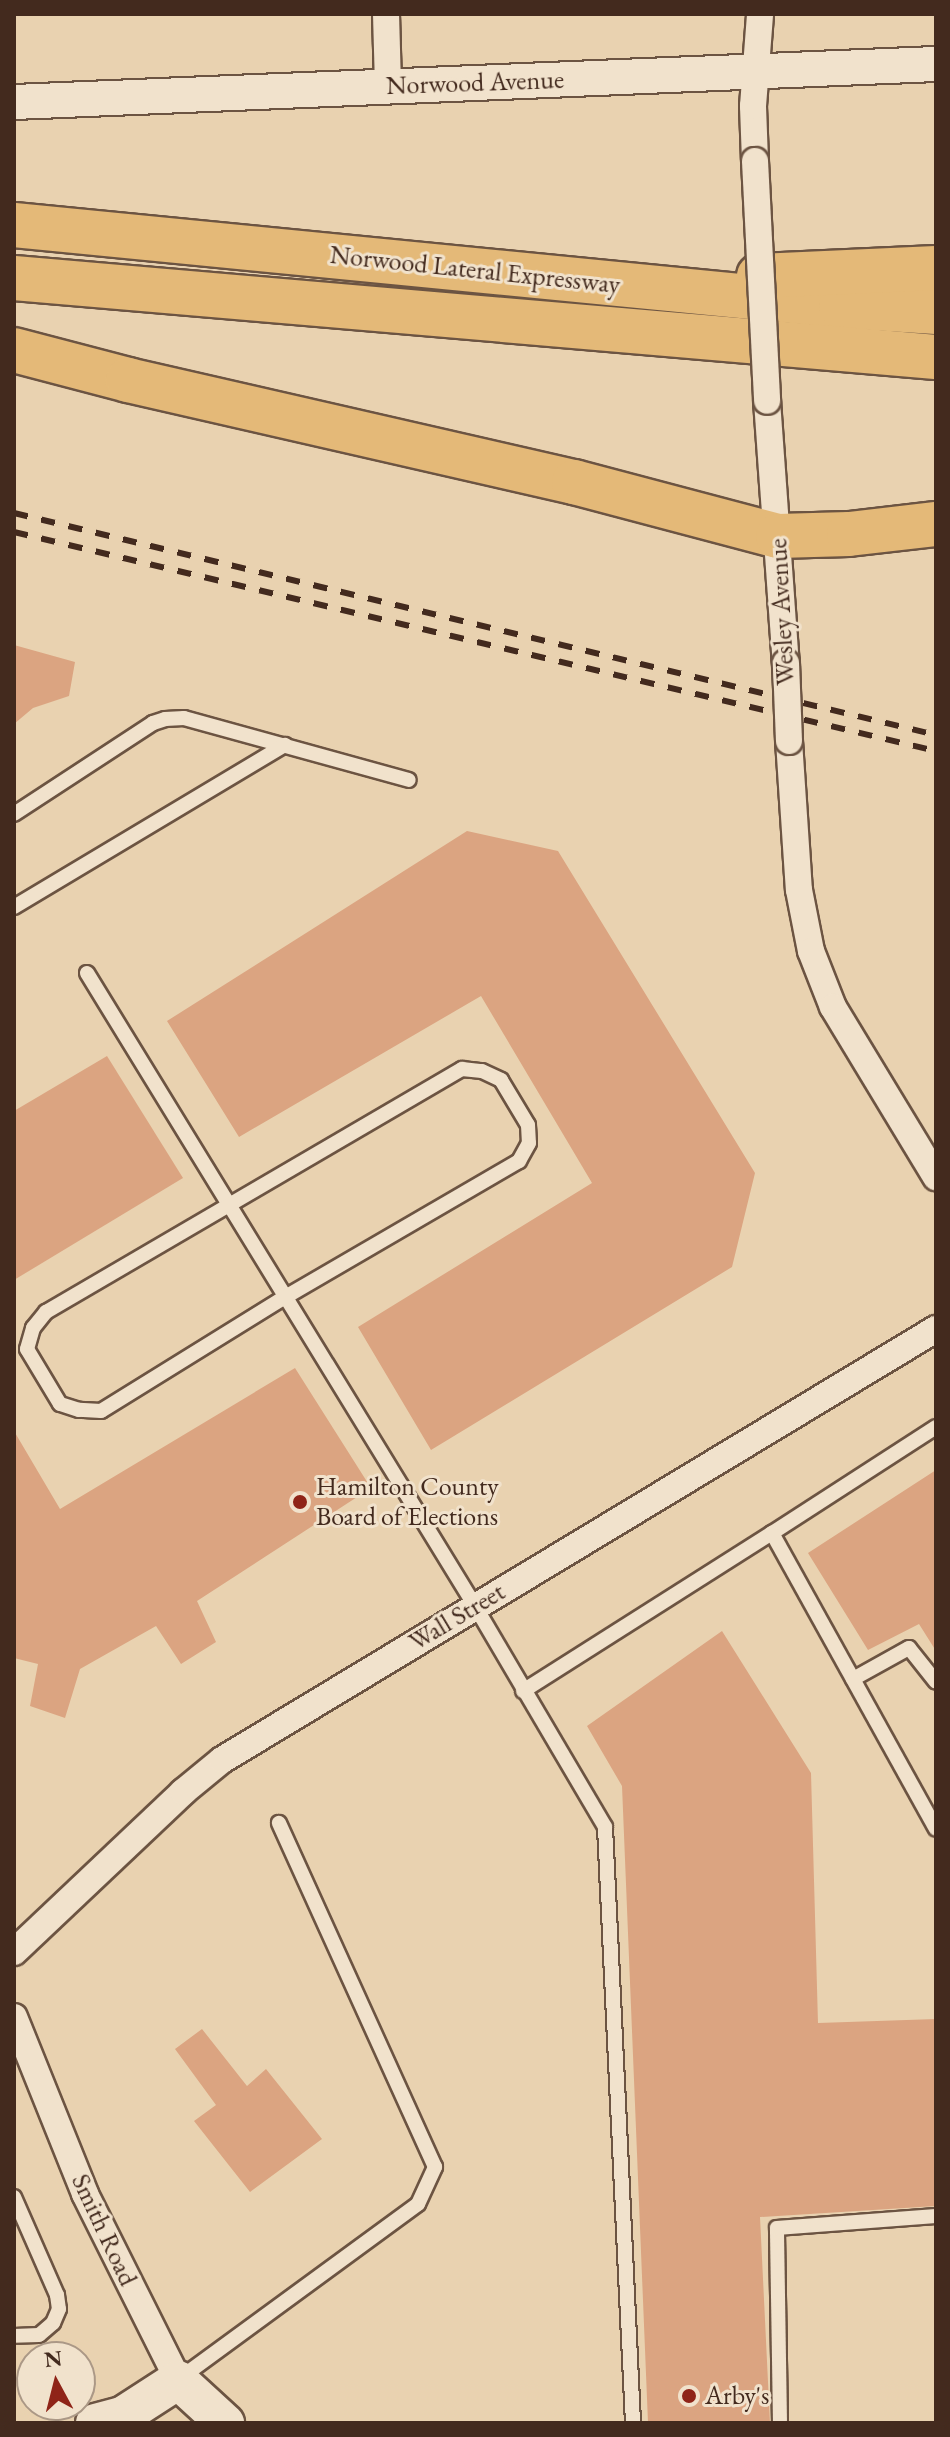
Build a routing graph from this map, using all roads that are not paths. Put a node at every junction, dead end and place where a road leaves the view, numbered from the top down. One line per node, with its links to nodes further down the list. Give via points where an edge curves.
1 (386, 14): 5 (street)
2 (760, 14): 4 (street, Wesley Avenue)
3 (936, 64): 4 (street, Norwood Avenue)
4 (757, 73): 5 (street, Norwood Avenue); 15 (street, Wesley Avenue, bridge, via 755,161)
5 (388, 86): 6 (street, Norwood Avenue)
6 (14, 102)
7 (14, 225): 10 (highway, Norwood Lateral Expressway)
8 (936, 268): 10 (highway)
9 (14, 278): 13 (highway, Norwood Lateral Expressway)
10 (627, 285): 11 (highway, Norwood Lateral Expressway)
11 (936, 312)
12 (14, 350): 15 (highway, via 574,482)
13 (936, 357)
14 (936, 524): 15 (highway)
15 (778, 536): 21 (street, Wesley Avenue, bridge, via 799,890 811,951 833,1007)
16 (285, 745): 17 (lane); 18 (lane, via 184,718 165,719); 19 (lane)
17 (409, 780)
18 (14, 814)
19 (14, 907)
20 (87, 973): 22 (lane)
21 (936, 1177)
22 (228, 1204): 23 (lane); 23 (lane, via 46,1312 33,1328 27,1349 60,1404 101,1411); 23 (lane, via 462,1069 501,1080 528,1125 529,1143 519,1161)
23 (285, 1297): 27 (lane)
24 (936, 1329): 27 (street, Wall Street)
25 (936, 1427): 26 (lane)
26 (772, 1533): 28 (lane); 30 (lane)
27 (475, 1606): 30 (lane); 33 (street, Wall Street, via 222,1760)
28 (853, 1679): 29 (lane, via 909,1648); 32 (lane)
29 (936, 1682)
30 (523, 1691): 41 (lane, via 605,1827)
31 (279, 1823): 38 (lane, via 435,2167 418,2204)
32 (936, 1829)
33 (14, 1952)
34 (14, 2017): 38 (street, Smith Road, via 85,2194)
35 (14, 2197): 37 (lane, via 59,2309 39,2335)
36 (936, 2216): 42 (lane, via 777,2228)
37 (14, 2336)
38 (178, 2380): 39 (main road, via 124,2415); 40 (main road, Smith Road)
39 (95, 2423)
40 (225, 2423)
41 (633, 2423)
42 (780, 2423)

